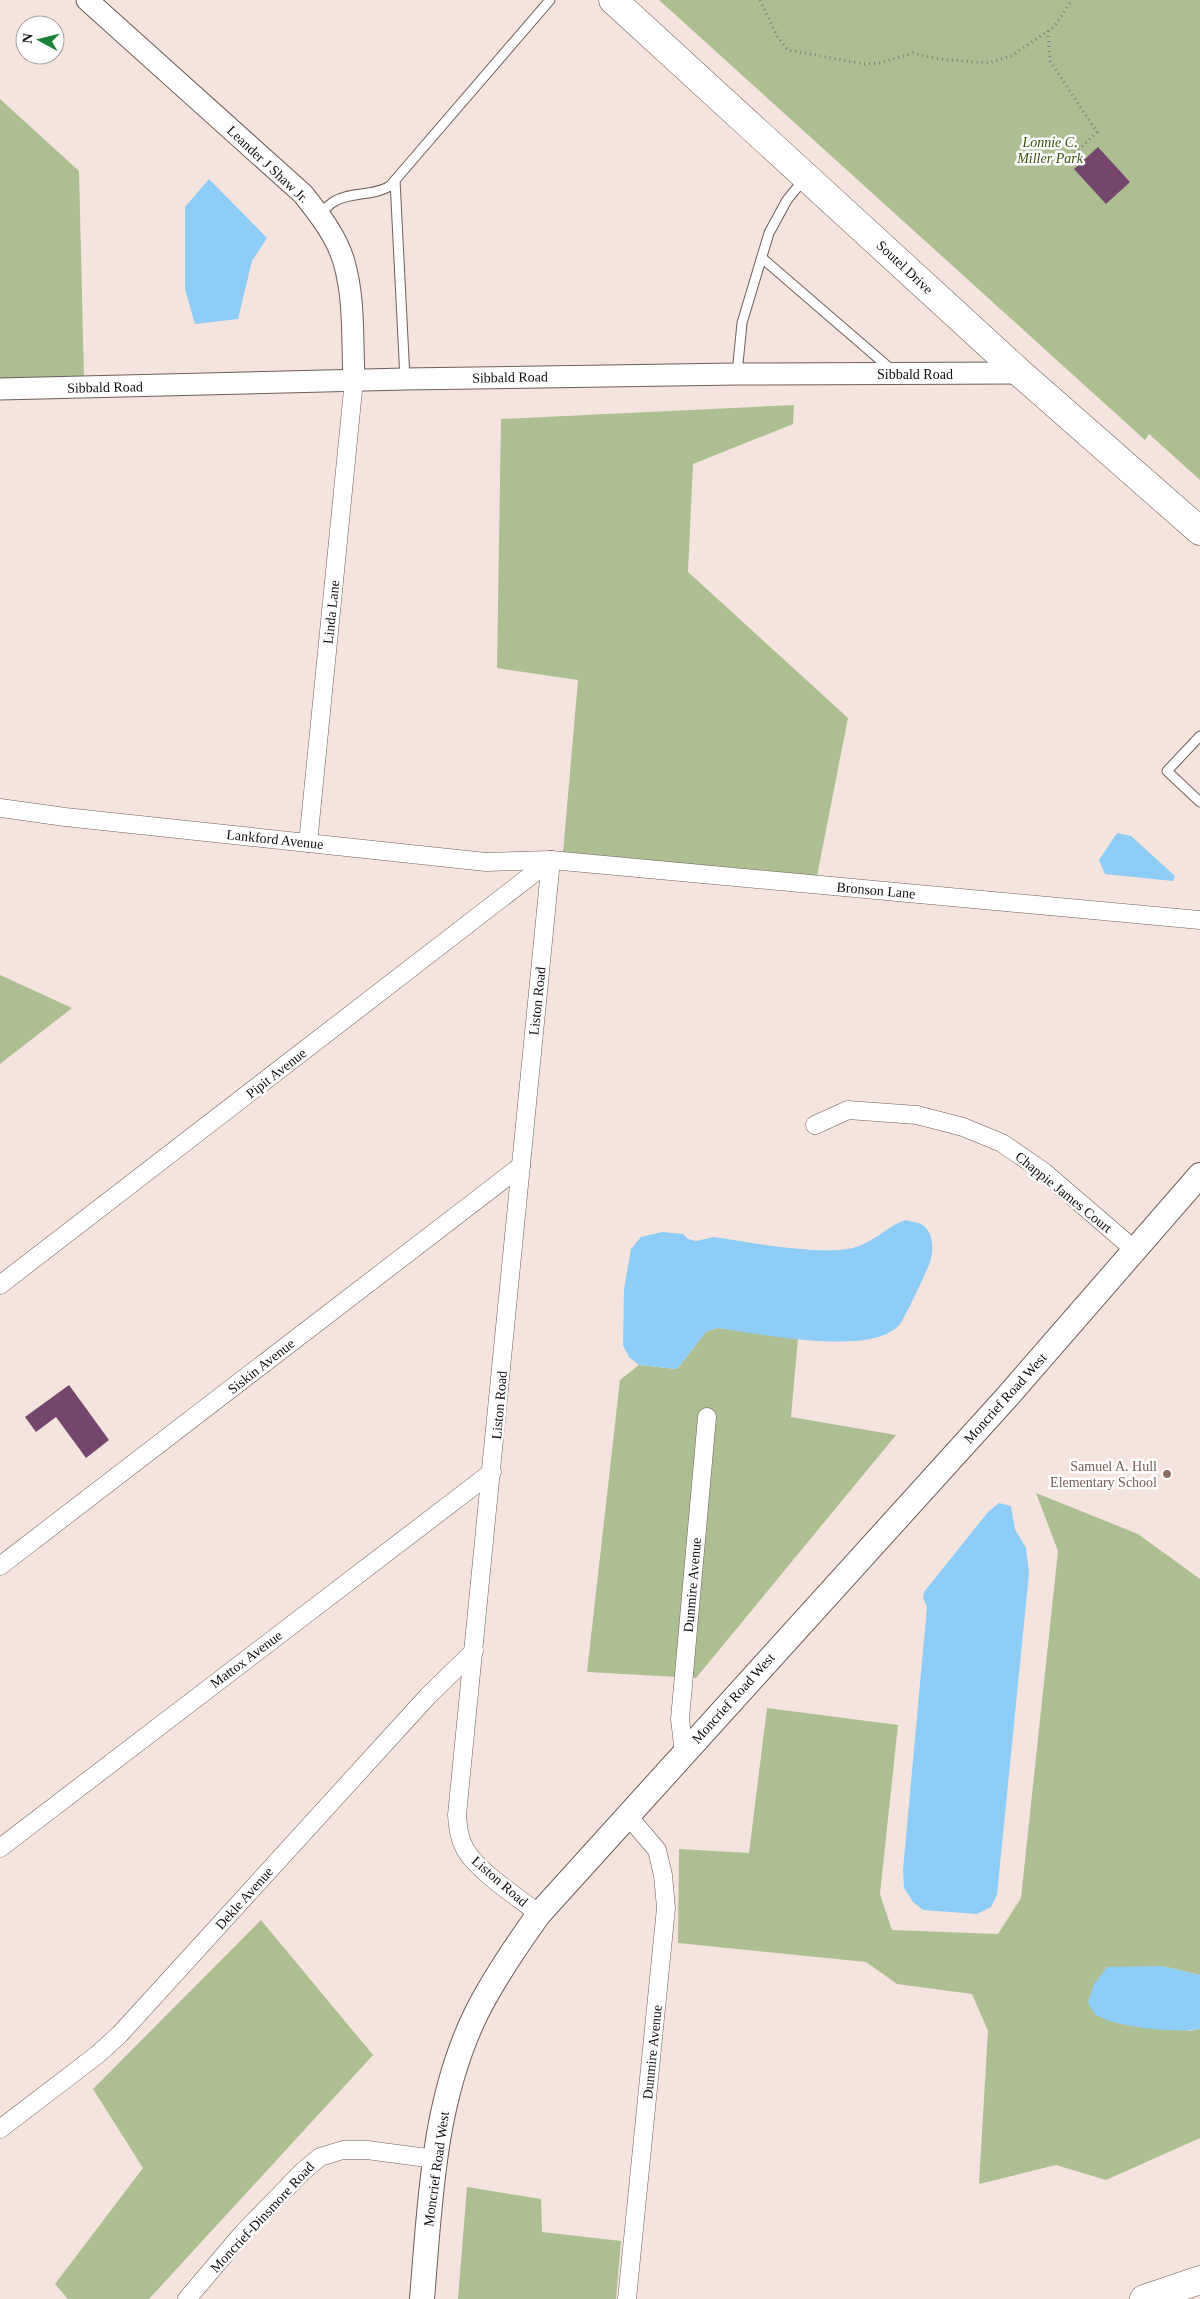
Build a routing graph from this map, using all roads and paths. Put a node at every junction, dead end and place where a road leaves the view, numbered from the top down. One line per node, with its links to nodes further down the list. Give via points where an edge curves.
1 (86, 0): 10 (street, Leander J Shaw Jr., via 303,194)
2 (550, 0): 9 (lane)
3 (613, 0): 8 (main road, Soutel Drive)
4 (760, 0): 6 (path, via 778,38 788,50 864,64 880,63 913,53 939,59 988,63 1011,56)
5 (1072, 0): 6 (path)
6 (1048, 31): 7 (path, via 1050,61 1097,132)
7 (1067, 161)
8 (806, 176): 11 (lane, via 786,200 769,233); 12 (main road, Soutel Drive)
9 (395, 180): 10 (lane, via 374,194 358,194 333,201); 15 (lane)
10 (320, 215): 16 (street, Leander J Shaw Jr., via 344,261 352,308)
11 (762, 258): 13 (lane, via 742,324); 14 (lane)
12 (1020, 373): 14 (street, Sibbald Road); 18 (main road, Soutel Drive)
13 (737, 374): 14 (street, Sibbald Road); 15 (street, Sibbald Road)
14 (897, 374)
15 (405, 379): 16 (street, Sibbald Road)
16 (354, 380): 17 (street, Sibbald Road); 22 (street, Linda Lane)
17 (0, 389)
18 (1200, 531)
19 (1200, 736): 20 (lane, via 1167,771)
20 (1200, 802)
21 (0, 808): 22 (street, Lankford Avenue)
22 (308, 843): 23 (street, Lankford Avenue, via 486,862)
23 (551, 860): 24 (street, Bronson Lane); 26 (street, Liston Road); 29 (street, Pipit Avenue)
24 (1200, 920)
25 (816, 1125): 28 (street, Chappie James Court, via 848,1110 917,1115 962,1126 1002,1143 1044,1172)
26 (521, 1166): 31 (street, Liston Road); 32 (street, Siskin Avenue)
27 (1200, 1176): 28 (main road, Moncrief Road West)
28 (1136, 1251): 34 (main road, Moncrief Road West)
29 (0, 1285)
30 (707, 1417): 34 (street, Dunmire Avenue, via 680,1719)
31 (492, 1472): 33 (street, Liston Road); 36 (street, Mattox Avenue)
32 (0, 1566)
33 (474, 1651): 37 (street, Liston Road, via 458,1832 478,1865); 38 (street, Dekle Avenue, via 428,1696 120,2034)
34 (684, 1753): 35 (main road, Moncrief Road West)
35 (628, 1816): 37 (main road, Moncrief Road West); 43 (street, Dunmire Avenue, via 657,1850 666,1908)
36 (0, 1848)
37 (539, 1914): 39 (main road, Moncrief Road West, via 501,1968 476,2014 446,2101)
38 (0, 2129)
39 (435, 2159): 41 (street, Moncrief-Dinsmore Road, via 367,2150 343,2150 320,2156 242,2234); 42 (main road, Moncrief Road West)
40 (1200, 2280): 44 (main road)
41 (187, 2299)
42 (422, 2299)
43 (627, 2299)
44 (1144, 2299)

